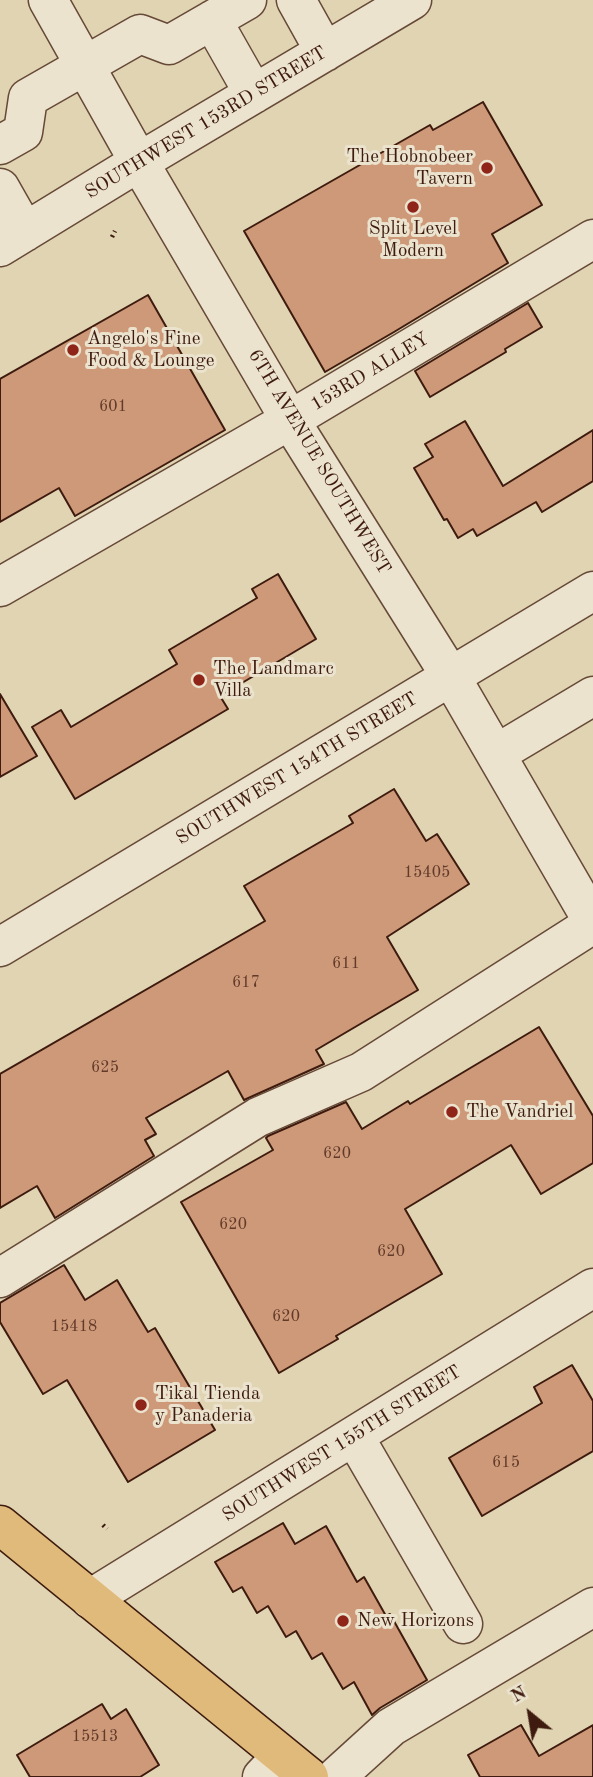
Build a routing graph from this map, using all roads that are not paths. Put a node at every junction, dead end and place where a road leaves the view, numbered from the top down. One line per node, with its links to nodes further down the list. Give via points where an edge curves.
1 (48, 0): 7 (street, 6TH AVENUE SOUTHWEST)
2 (247, 0): 5 (street)
3 (296, 0): 6 (street)
4 (398, 4): 6 (street, SOUTHWEST 153RD STREET)
5 (212, 20): 7 (street, via 169,45 140,34); 8 (street)
6 (326, 52): 8 (street, SOUTHWEST 153RD STREET)
7 (85, 65): 9 (street, via 28,98 23,132); 10 (street, 6TH AVENUE SOUTHWEST)
8 (254, 94): 10 (street, SOUTHWEST 153RD STREET)
9 (0, 145)
10 (139, 162): 13 (street, SOUTHWEST 153RD STREET); 14 (street, 6TH AVENUE SOUTHWEST)
11 (0, 188): 13 (street)
12 (593, 239): 14 (street, 153RD ALLEY)
13 (13, 240)
14 (290, 420): 15 (street, 153RD ALLEY); 17 (street, 6TH AVENUE SOUTHWEST)
15 (0, 587)
16 (593, 591): 17 (street, SOUTHWEST 154TH STREET)
17 (451, 677): 19 (street, 6TH AVENUE SOUTHWEST); 21 (street, SOUTHWEST 154TH STREET)
18 (593, 696): 19 (street)
19 (496, 754): 20 (street, 6TH AVENUE SOUTHWEST)
20 (593, 923): 22 (street, via 361,1072 258,1117)
21 (0, 947)
22 (0, 1278)
23 (593, 1288): 24 (street, SOUTHWEST 155TH STREET)
24 (354, 1436): 26 (street, SOUTHWEST 155TH STREET); 28 (street)
25 (0, 1525): 26 (main road)
26 (90, 1599): 29 (main road)
27 (593, 1607): 30 (street, via 391,1727)
28 (463, 1624)
29 (285, 1770)
30 (335, 1777)

